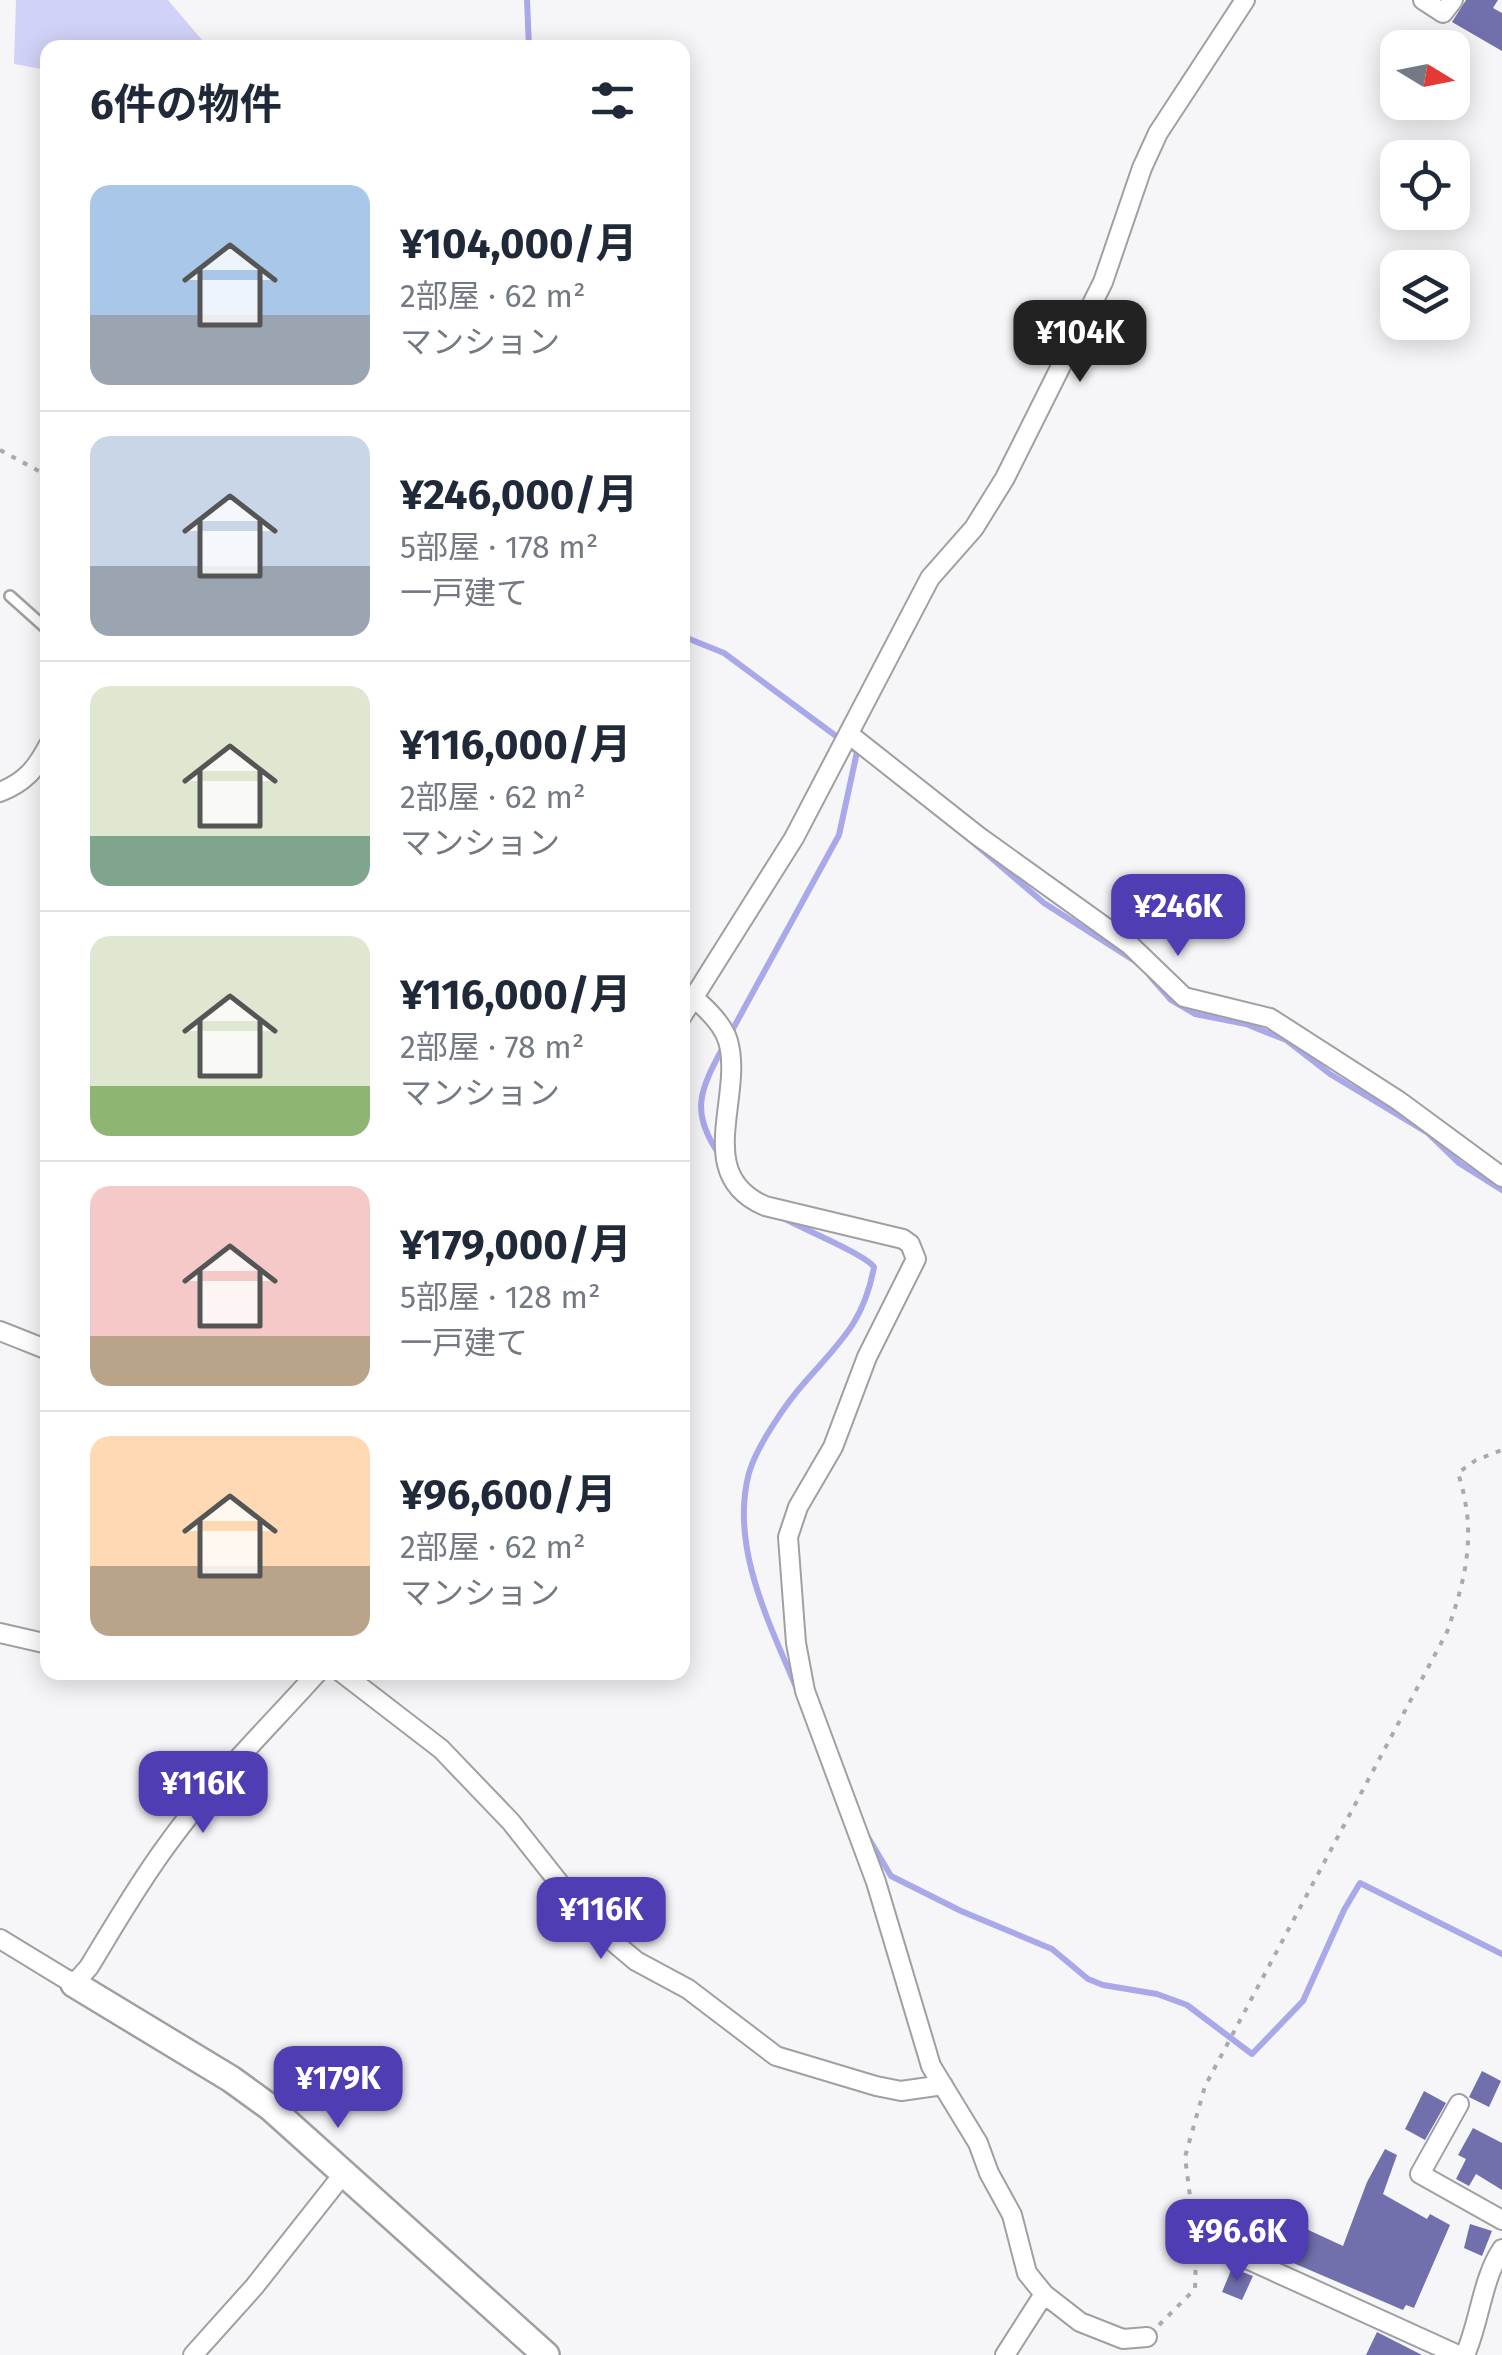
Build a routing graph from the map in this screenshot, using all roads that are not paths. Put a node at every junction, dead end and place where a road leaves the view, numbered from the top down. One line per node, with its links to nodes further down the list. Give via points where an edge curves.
1 (1246, 0): 6 (street, via 1158,132 1103,282 1006,478 930,578)
2 (1423, 0): 3 (street, via 1444,12)
3 (1453, 0)
4 (10, 596): 5 (lane)
5 (40, 623)
6 (850, 734): 9 (street); 11 (street, via 1130,945 1184,997 1270,1018 1399,1100)
7 (40, 760): 8 (street, via 16,786)
8 (0, 792)
9 (694, 998): 10 (street); 20 (street, via 728,1038 732,1067 722,1148 748,1199 904,1239 916,1259 788,1537 805,1692 876,1882 930,2066)
10 (690, 1004)
11 (1502, 1177)
12 (0, 1331): 13 (street)
13 (40, 1347)
14 (0, 1633): 15 (street)
15 (40, 1642)
16 (311, 1680): 19 (street, via 190,1814)
17 (351, 1680): 20 (street, via 441,1749 512,1822 590,1922 636,1961 688,1990 776,2056 876,2086)
18 (0, 1939): 19 (street)
19 (74, 1984): 22 (street, via 232,2079)
20 (942, 2085): 26 (street, via 978,2143 1012,2215 1027,2274)
21 (1459, 2104): 23 (street, via 1420,2174)
22 (344, 2173): 28 (street); 29 (street)
23 (1502, 2220)
24 (1194, 2234): 31 (street)
25 (1502, 2249): 31 (street)
26 (1044, 2294): 27 (street, via 1102,2333); 30 (street)
27 (1147, 2336)
28 (194, 2355)
29 (546, 2355)
30 (1004, 2355)
31 (1462, 2355)

